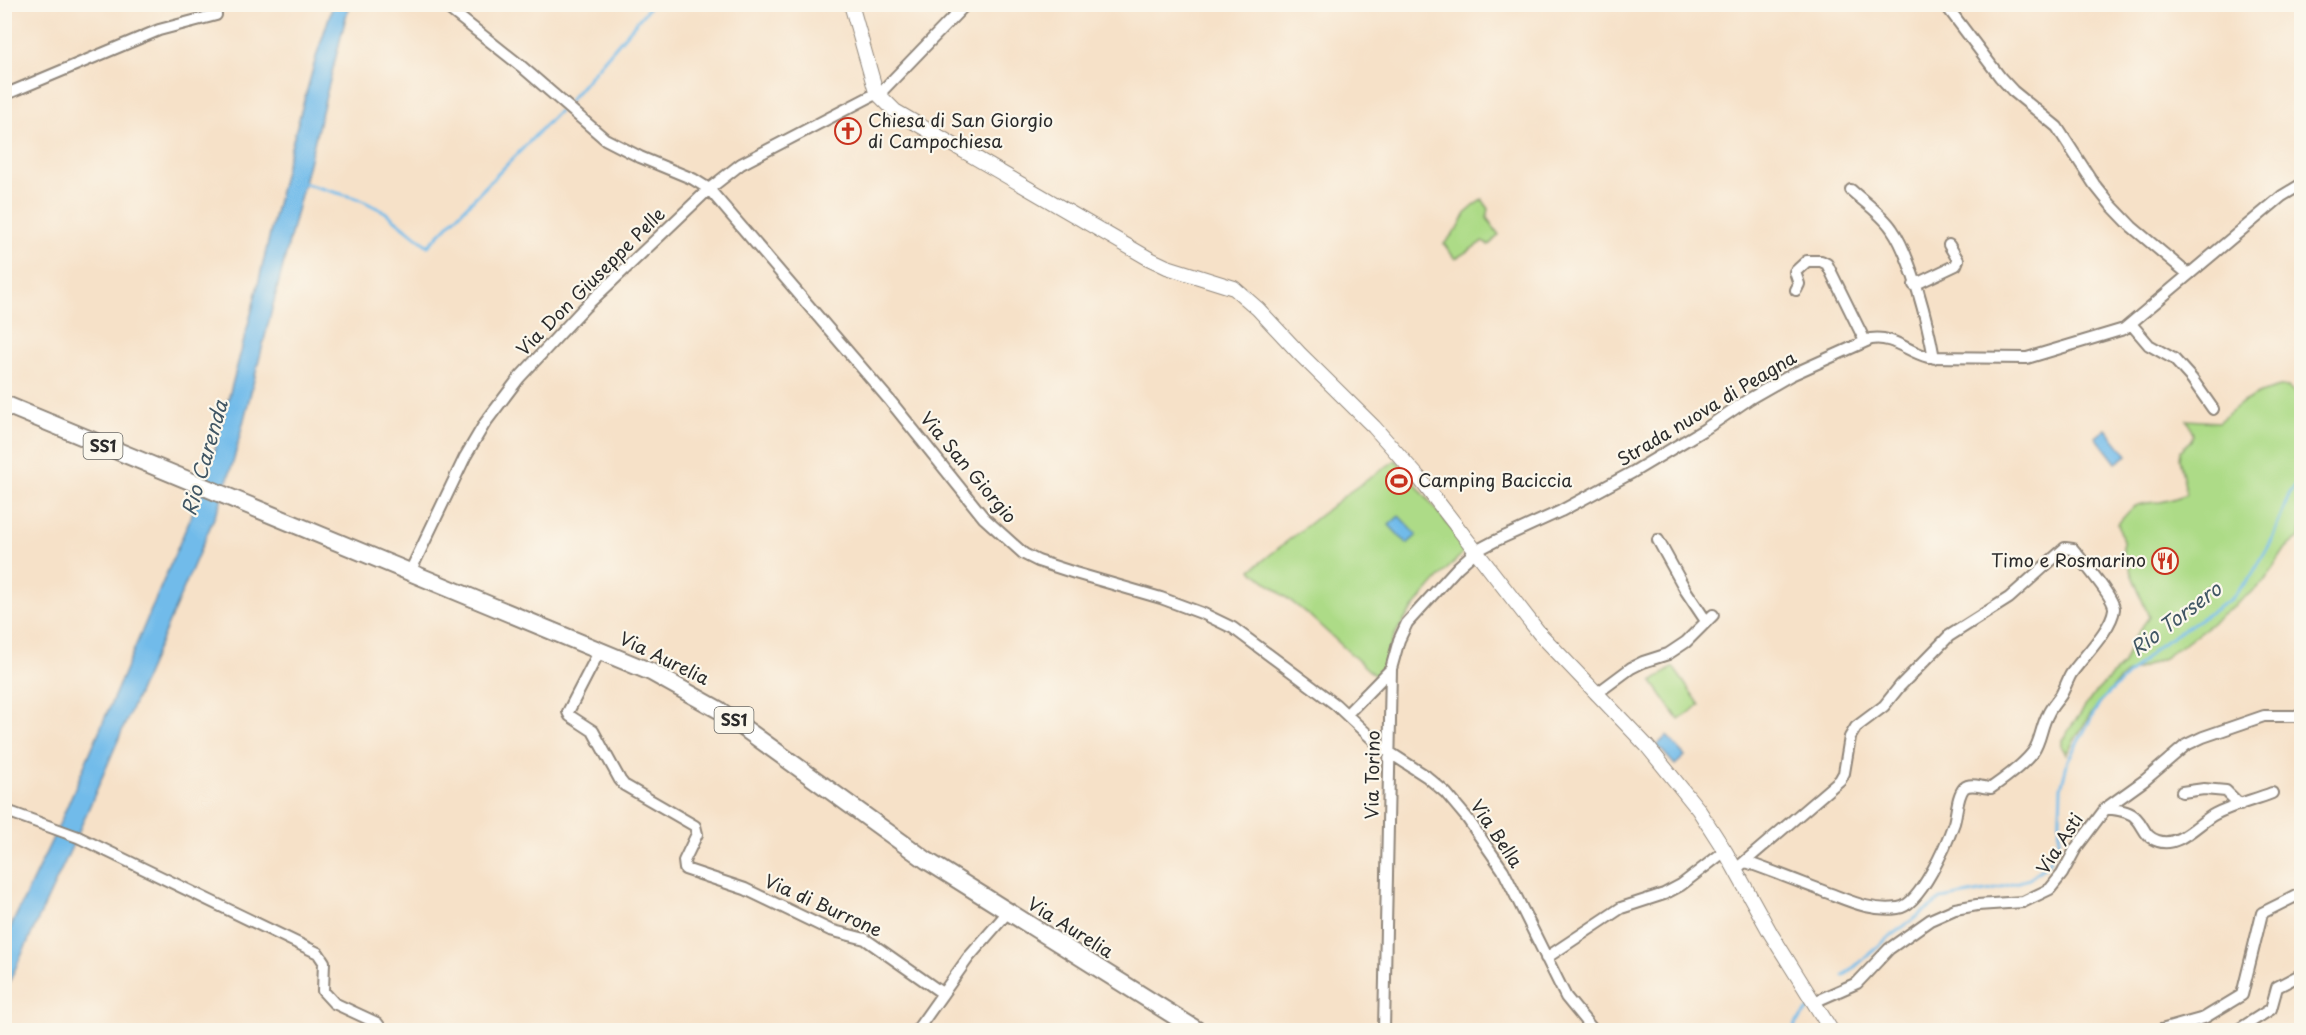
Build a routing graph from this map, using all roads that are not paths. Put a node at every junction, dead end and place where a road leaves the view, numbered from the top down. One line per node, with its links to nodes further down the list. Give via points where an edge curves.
1 (443, 4): 9 (street, via 605,139)
2 (851, 4): 6 (main road)
3 (966, 4): 6 (street, Via Don Giuseppe Pelle, via 883,90)
4 (1945, 4): 12 (street, via 2000,77 2057,127 2110,204)
5 (216, 15): 7 (street, via 159,30)
6 (876, 92): 9 (street, Via Don Giuseppe Pelle, via 741,164); 21 (main road, via 895,111 932,134 1148,258 1234,288 1374,427)
7 (4, 95)
8 (2301, 184): 12 (street, Strada nuova di Peagna)
9 (709, 189): 22 (street, Via Don Giuseppe Pelle, via 584,308 519,378 465,457); 26 (street, Via San Giorgio, via 891,402 984,518 1024,554 1161,598 1223,624)
10 (1851, 190): 13 (street, via 1892,228)
11 (1949, 244): 13 (street, via 1958,260 1956,265)
12 (2188, 274): 15 (street, Strada nuova di Peagna)
13 (1914, 285): 17 (street)
14 (1796, 290): 16 (street, via 1796,272 1807,261 1827,264)
15 (2132, 325): 17 (street, Strada nuova di Peagna, via 2027,358); 19 (street, via 2149,345 2174,359)
16 (1865, 341): 17 (street, Strada nuova di Peagna, via 1879,337); 21 (street, Strada nuova di Peagna, via 1791,375 1634,472)
17 (1934, 358)
18 (4, 404): 22 (main road, Via Aurelia / SS1)
19 (2213, 409)
20 (1658, 540): 25 (street, via 1686,591 1710,618 1686,642 1668,654 1631,668)
21 (1476, 551): 24 (street, Via Torino, via 1407,623); 25 (main road, via 1540,634)
22 (410, 572): 23 (main road, Via Aurelia / SS1)
23 (600, 650): 37 (main road, Via Aurelia / SS1, via 707,702 917,853); 40 (street, Via di Burrone, via 568,712 592,731 624,785 695,826 697,834 683,867 689,873 746,889 830,930 865,939)
24 (1391, 669): 26 (street); 28 (street, Via Torino)
25 (1596, 694): 34 (main road, via 1647,746 1698,809)
26 (1347, 714): 28 (street, Via San Giorgio)
27 (2301, 716): 32 (street, Via Asti, via 2264,717 2203,736)
28 (1390, 753): 38 (street, Via Bella, via 1426,776 1467,818 1503,870); 45 (street, Via Torino)
29 (2182, 792): 31 (street, via 2226,790)
30 (2272, 793): 31 (street)
31 (2240, 805): 32 (street, via 2215,814 2186,834 2161,842 2150,838 2131,814)
32 (2106, 808): 41 (street, Via Asti, via 2050,889 2023,902 1955,909 1930,920 1889,949 1857,983)
33 (4, 810): 42 (street, via 78,837 318,953 324,962 323,992 334,1003 377,1023)
34 (1725, 851): 35 (main road); 38 (street, via 1681,885 1622,908)
35 (1740, 866): 35 (street, via 1840,780 1856,726 1884,705 1949,636 2009,598 2065,548 2073,549 2112,602 2110,620 2048,713 2032,754 1991,788 1970,785 1960,795 1936,867 1913,899 1896,909 1868,907); 41 (main road)
36 (2301, 893): 48 (street, via 2262,913 2242,995 2204,1018)
37 (1008, 912): 40 (street); 44 (main road, Via Aurelia / SS1)
38 (1546, 958): 46 (street, Via Bella, via 1566,997)
39 (2301, 974): 49 (street, via 2277,987 2271,1010)
40 (942, 993): 43 (street)
41 (1814, 1002): 47 (main road)
42 (382, 1030)
43 (916, 1030)
44 (1197, 1030)
45 (1384, 1030)
46 (1593, 1030)
47 (1832, 1030)
48 (2161, 1030)
49 (2238, 1030)

